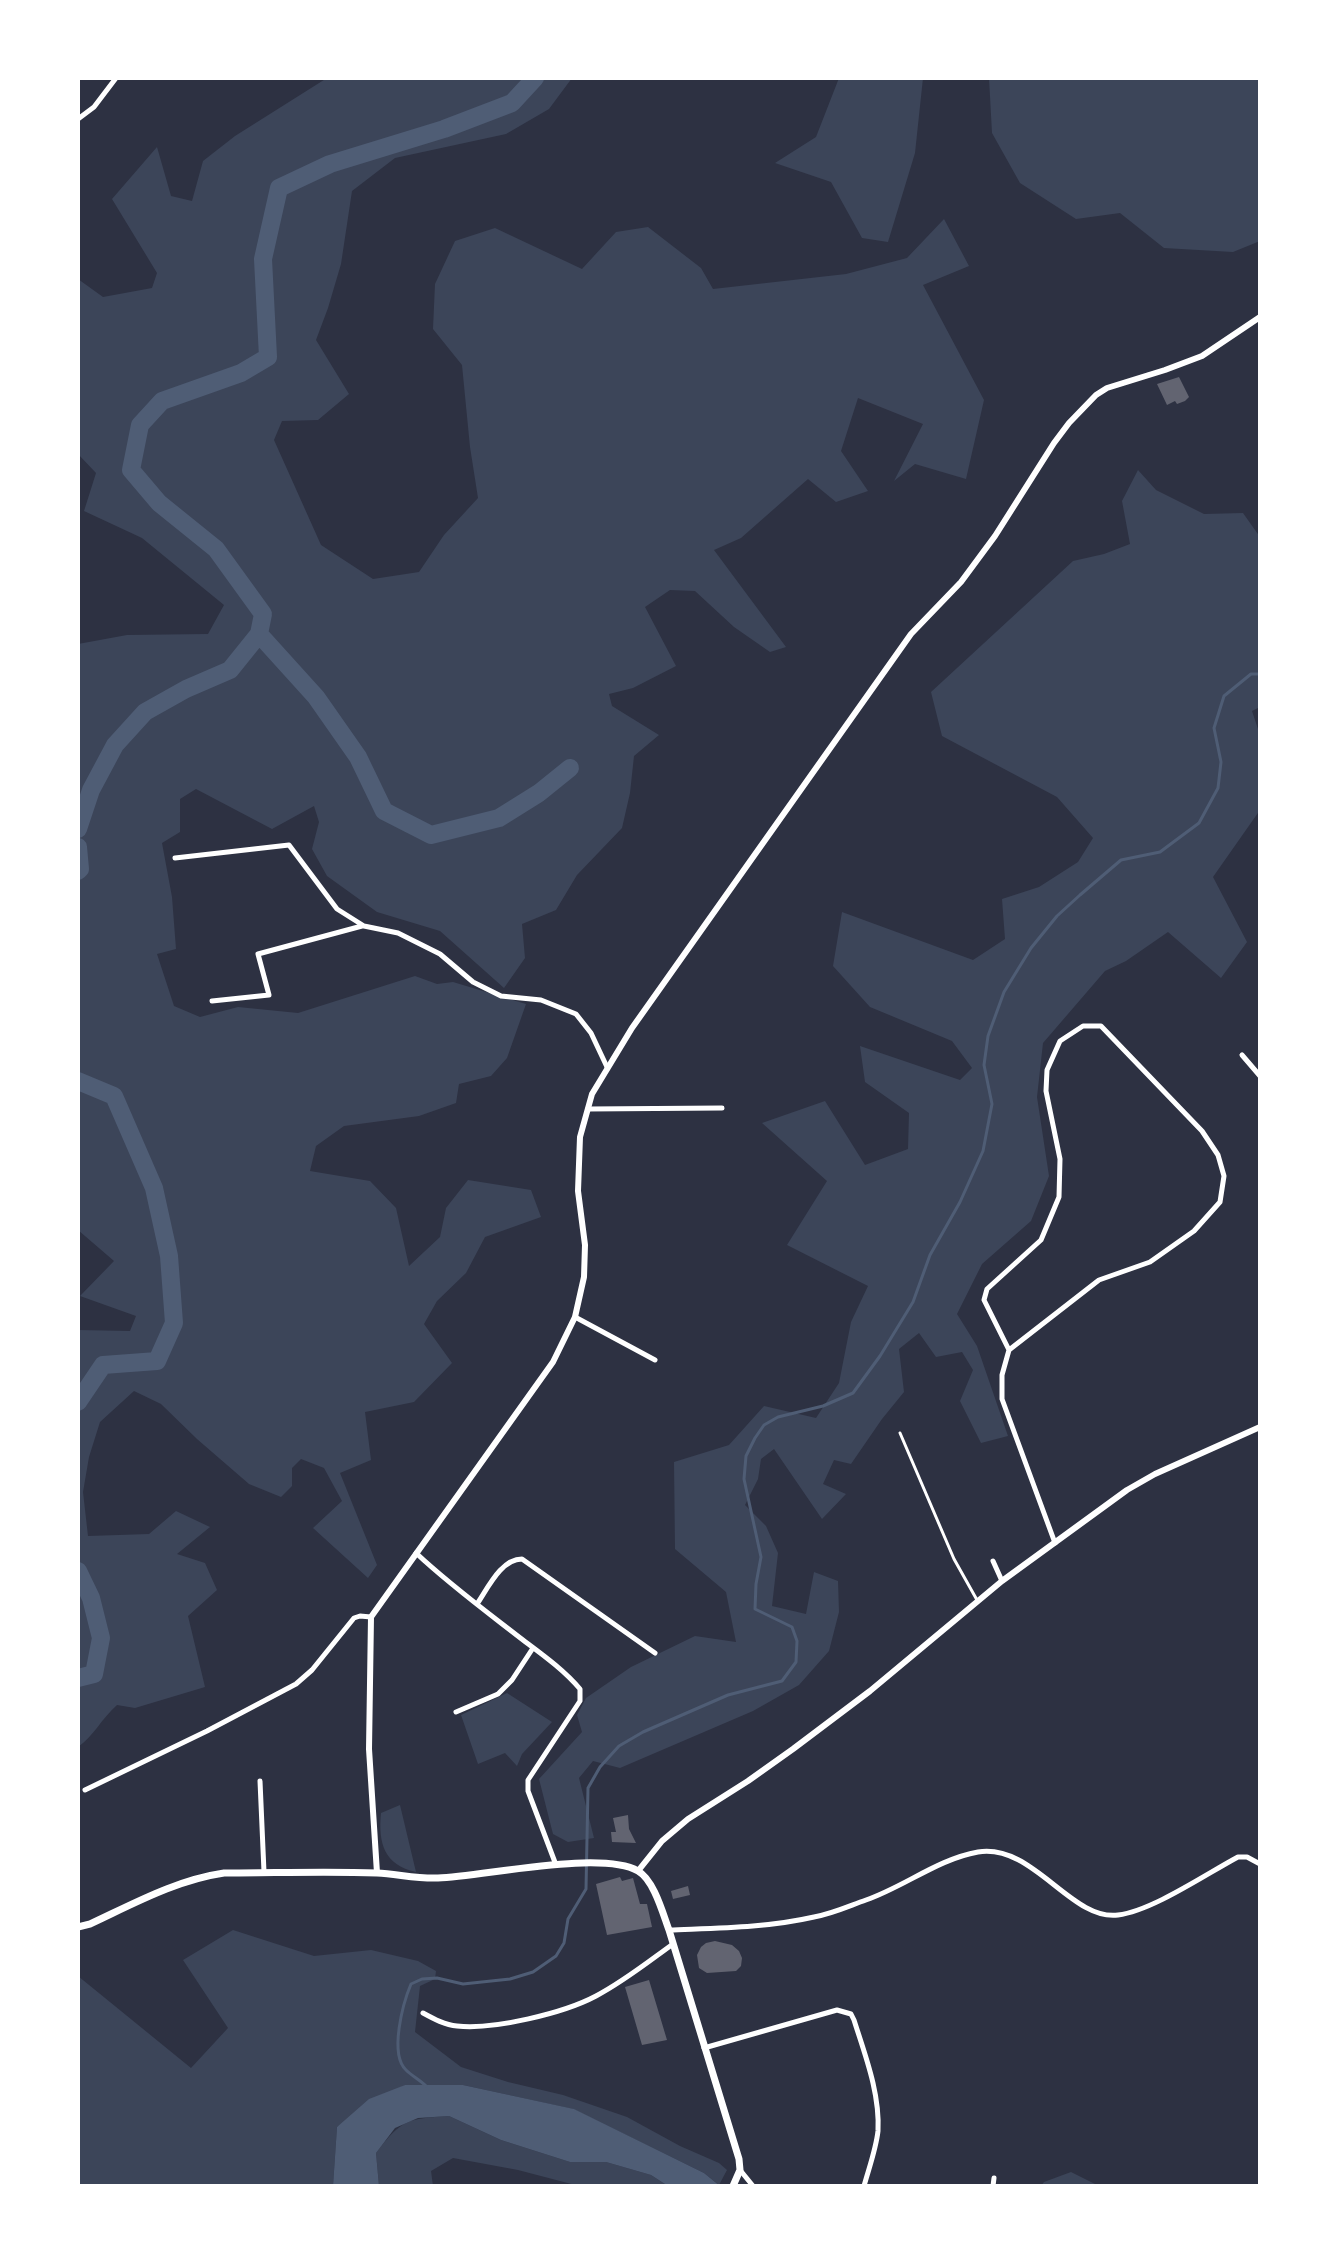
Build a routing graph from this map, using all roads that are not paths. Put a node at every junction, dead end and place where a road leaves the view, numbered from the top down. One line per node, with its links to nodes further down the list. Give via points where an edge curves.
1 (116, 78): 2 (street)
2 (78, 119)
3 (1260, 317): 8 (street, via 1202,356 1107,388 1069,423 995,536 961,582 911,634)
4 (175, 858): 5 (street, via 289,845 337,909)
5 (364, 926): 6 (street, via 258,954 269,995); 8 (street, via 398,933 440,954 473,982 501,996 541,1000 576,1014)
6 (212, 1001)
7 (1242, 1055): 9 (street)
8 (607, 1067): 11 (street)
9 (1260, 1076)
10 (722, 1108): 11 (street)
11 (587, 1109): 12 (street, via 578,1155 584,1277)
12 (575, 1317): 14 (street); 18 (street, via 553,1362)
13 (1009, 1350): 13 (street, via 984,1300 987,1289 1041,1240 1059,1197 1060,1159 1046,1091 1047,1070 1060,1041 1083,1026 1101,1026 1202,1131 1224,1176 1220,1202 1194,1231 1150,1262 1099,1280); 17 (street, via 1002,1399)
14 (655, 1360)
15 (1260, 1427): 17 (street, via 1141,1481)
16 (900, 1433): 21 (lane)
17 (1055, 1543): 20 (street)
18 (415, 1553): 22 (street); 23 (street)
19 (993, 1561): 20 (street)
20 (1002, 1581): 21 (street)
21 (977, 1600): 31 (street, via 870,1691 688,1819)
22 (477, 1604): 24 (street); 25 (street, via 504,1566 522,1559)
23 (371, 1617): 28 (street, via 354,1618 296,1684); 33 (street, via 369,1749)
24 (533, 1648): 26 (street, via 498,1694); 30 (street, via 580,1689 580,1701 528,1780)
25 (655, 1653)
26 (456, 1712)
27 (260, 1781): 32 (street)
28 (85, 1790)
29 (1260, 1864): 35 (street, via 1238,1857 1141,1910 1104,1916 1010,1856 979,1852 818,1917 752,1927)
30 (556, 1865): 31 (main road); 33 (main road, via 435,1878)
31 (638, 1871): 35 (main road, via 649,1883)
32 (264, 1873): 33 (main road); 34 (main road, via 202,1876)
33 (377, 1873)
34 (78, 1927)
35 (669, 1930): 36 (main road)
36 (673, 1944): 37 (street, via 596,1996 553,2014 459,2026); 38 (main road)
37 (423, 2013)
38 (704, 2048): 39 (main road); 43 (street, via 837,2010 851,2014 878,2116)
39 (740, 2170): 41 (main road); 42 (street)
40 (994, 2178): 44 (street)
41 (734, 2183)
42 (753, 2186)
43 (864, 2186)
44 (993, 2186)

